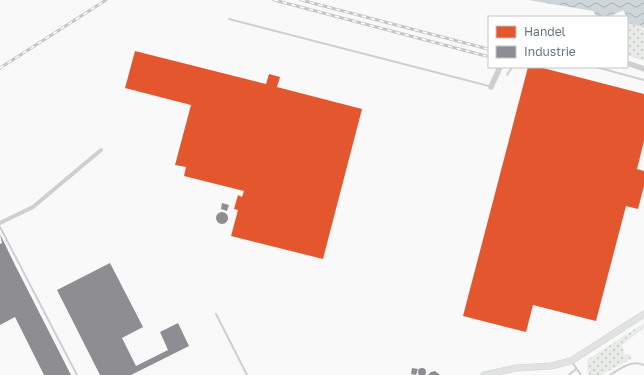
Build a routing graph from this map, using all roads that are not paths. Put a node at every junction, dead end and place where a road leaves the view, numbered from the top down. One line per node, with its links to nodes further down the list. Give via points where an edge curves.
1 (229, 19): 9 (lane)
2 (628, 63): 6 (street)
3 (500, 68): 9 (street)
4 (511, 68): 7 (lane)
5 (600, 68): 8 (lane)
6 (644, 69)
7 (507, 75)
8 (644, 80)
9 (490, 87)
10 (101, 150): 11 (street, via 32,207)
11 (0, 223)
12 (0, 227): 18 (lane)
13 (216, 314): 19 (lane)
14 (644, 314): 15 (main road)
15 (572, 361): 17 (lane); 20 (main road)
16 (644, 365): 23 (lane, via 636,362 629,364)
17 (576, 369): 21 (lane); 22 (lane)
18 (77, 375)
19 (247, 375)
20 (484, 375)
21 (569, 375)
22 (581, 375)
23 (610, 375)

